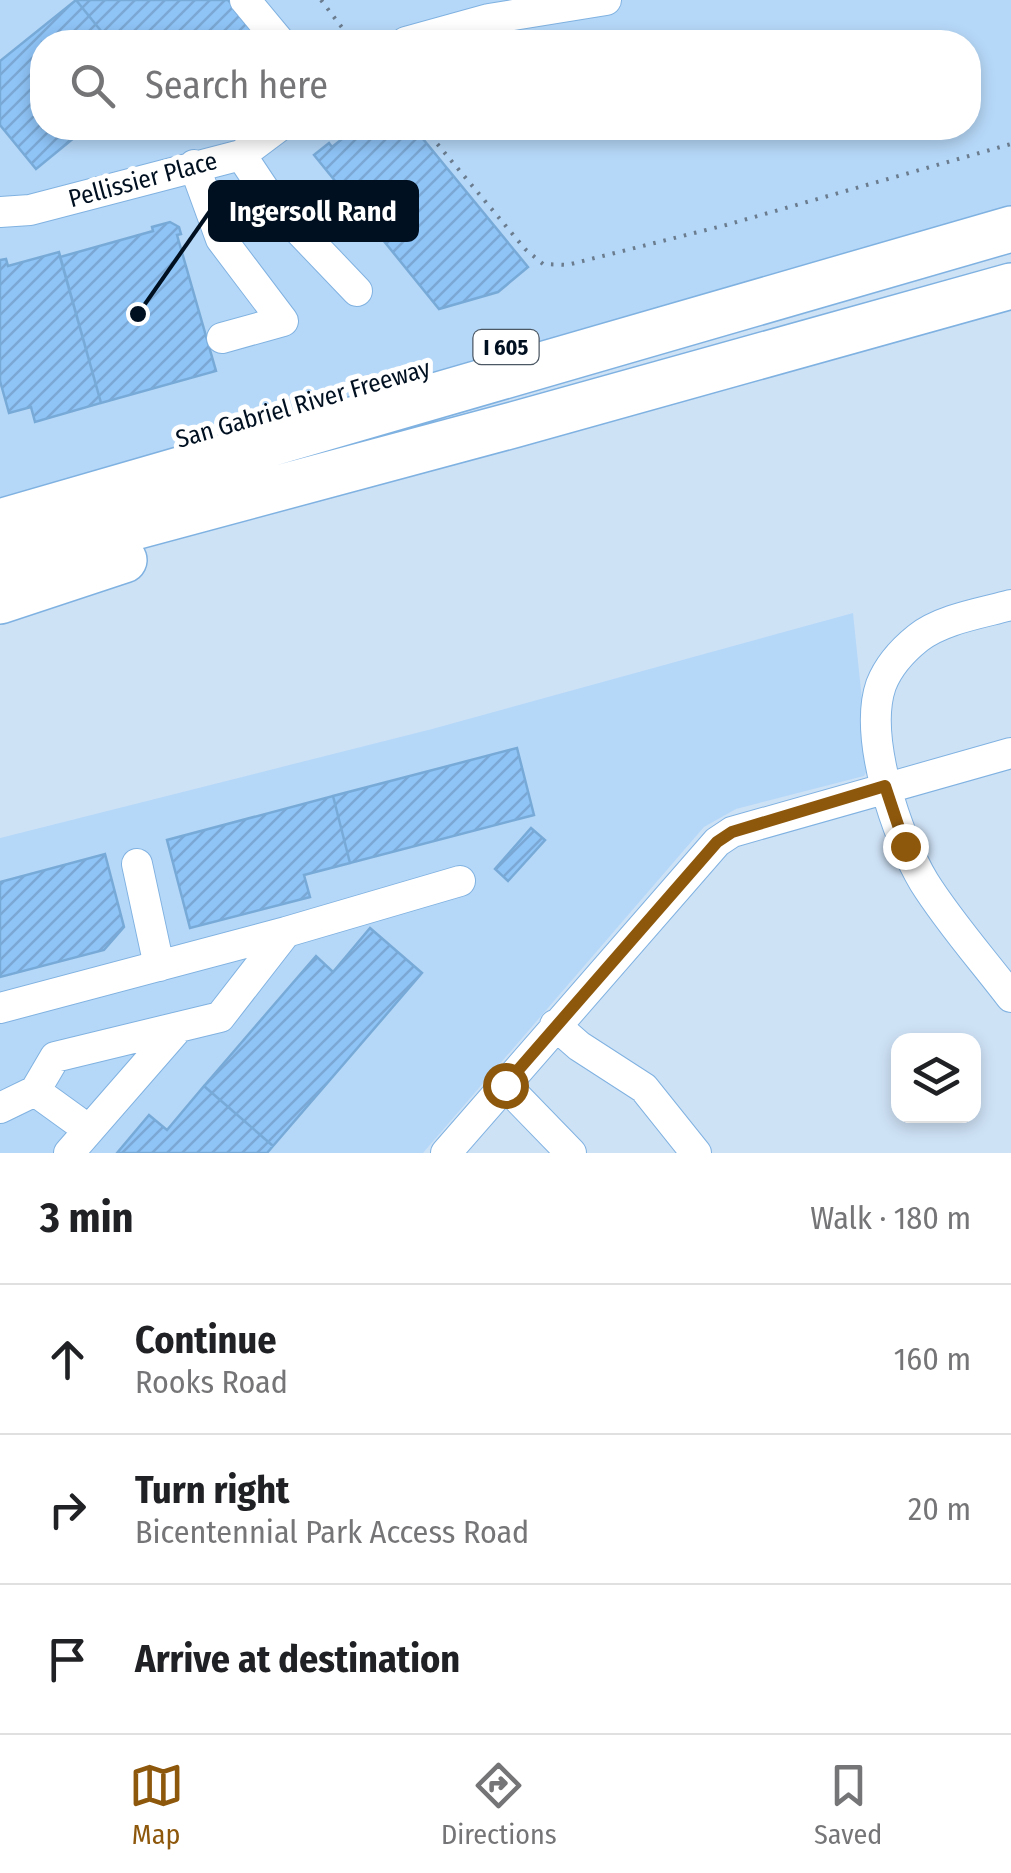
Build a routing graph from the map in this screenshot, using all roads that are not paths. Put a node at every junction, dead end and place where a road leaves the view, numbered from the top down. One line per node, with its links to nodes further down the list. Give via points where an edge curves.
1 (244, 0): 3 (street)
2 (606, 0): 4 (street)
3 (269, 30)
4 (451, 30)
5 (261, 140): 6 (street, Pellissier Place)
6 (240, 155): 7 (street, Pellissier Place); 13 (street, via 273,203)
7 (194, 165): 9 (street, Pellissier Place, via 30,210); 14 (street, via 221,240 283,322)
8 (1011, 204): 16 (highway, San Gabriel River Freeway / I 605)
9 (0, 212)
10 (1011, 229): 17 (highway)
11 (1011, 258): 18 (highway)
12 (1011, 286): 15 (highway)
13 (357, 290)
14 (222, 338)
15 (513, 425): 19 (highway); 20 (highway)
16 (0, 490)
17 (0, 522)
18 (0, 535)
19 (0, 563)
20 (0, 601)
21 (1011, 606): 23 (street, via 921,635 896,658 881,686 876,718)
22 (1011, 753): 23 (street)
23 (885, 786): 28 (street, via 926,883); 30 (street, via 717,842)
24 (136, 864): 27 (street)
25 (460, 881): 26 (street)
26 (286, 932): 27 (street); 31 (street, via 220,1016)
27 (159, 966): 29 (street)
28 (1011, 998)
29 (0, 1008)
30 (555, 1025): 32 (street); 38 (street, via 644,1088)
31 (178, 1028): 33 (street, via 55,1058); 35 (street)
32 (505, 1085): 36 (street); 37 (street)
33 (35, 1092): 34 (street); 35 (street)
34 (0, 1108)
35 (79, 1141)
36 (446, 1153)
37 (571, 1153)
38 (696, 1153)

